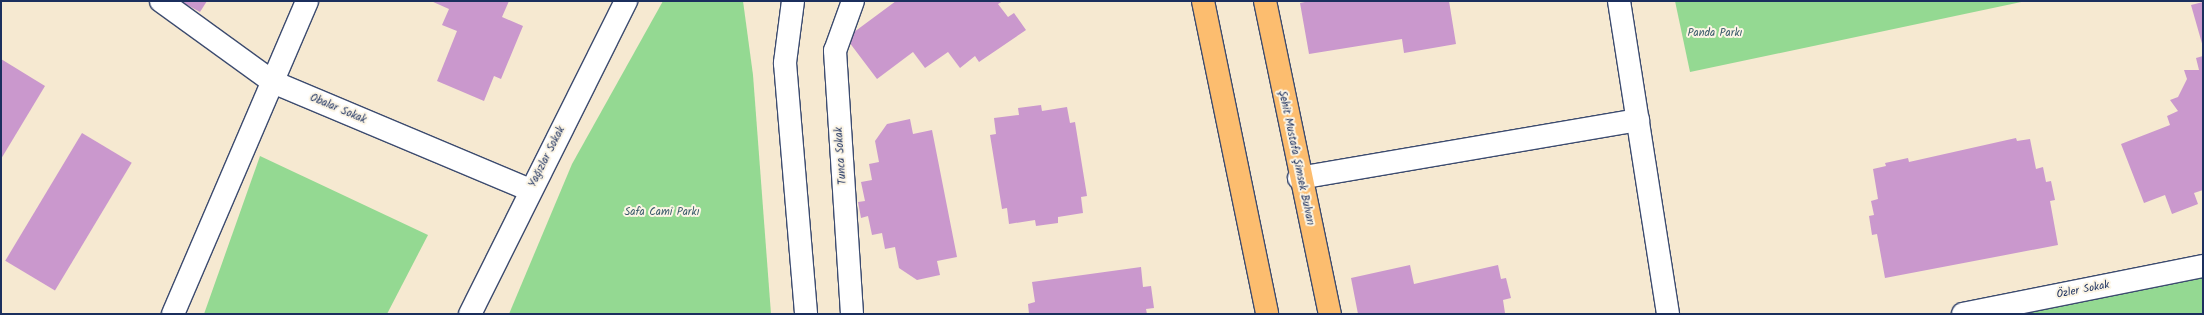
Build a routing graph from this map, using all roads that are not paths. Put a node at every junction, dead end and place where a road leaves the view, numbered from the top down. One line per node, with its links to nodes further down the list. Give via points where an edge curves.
1 (161, 1): 9 (street, Obalar Sokak)
2 (307, 1): 9 (street)
3 (626, 1): 12 (street, Yağızlar Sokak)
4 (792, 1): 16 (street, via 785,62)
5 (853, 1): 17 (street, Tunca Sokak, via 835,51)
6 (1203, 1): 18 (main road)
7 (1265, 1): 11 (main road, Şehit Mustafa Şimsek Bulvarı)
8 (1619, 1): 10 (street)
9 (274, 82): 12 (street, Obalar Sokak); 14 (street)
10 (1638, 120): 11 (street); 20 (street)
11 (1299, 178): 19 (main road, Şehit Mustafa Şimsek Bulvarı)
12 (530, 190): 15 (street, Yağızlar Sokak)
13 (2203, 266): 21 (street, Özler Sokak)
14 (173, 314)
15 (470, 314)
16 (806, 314)
17 (852, 314)
18 (1267, 314)
19 (1330, 314)
20 (1668, 314)
21 (1962, 314)

